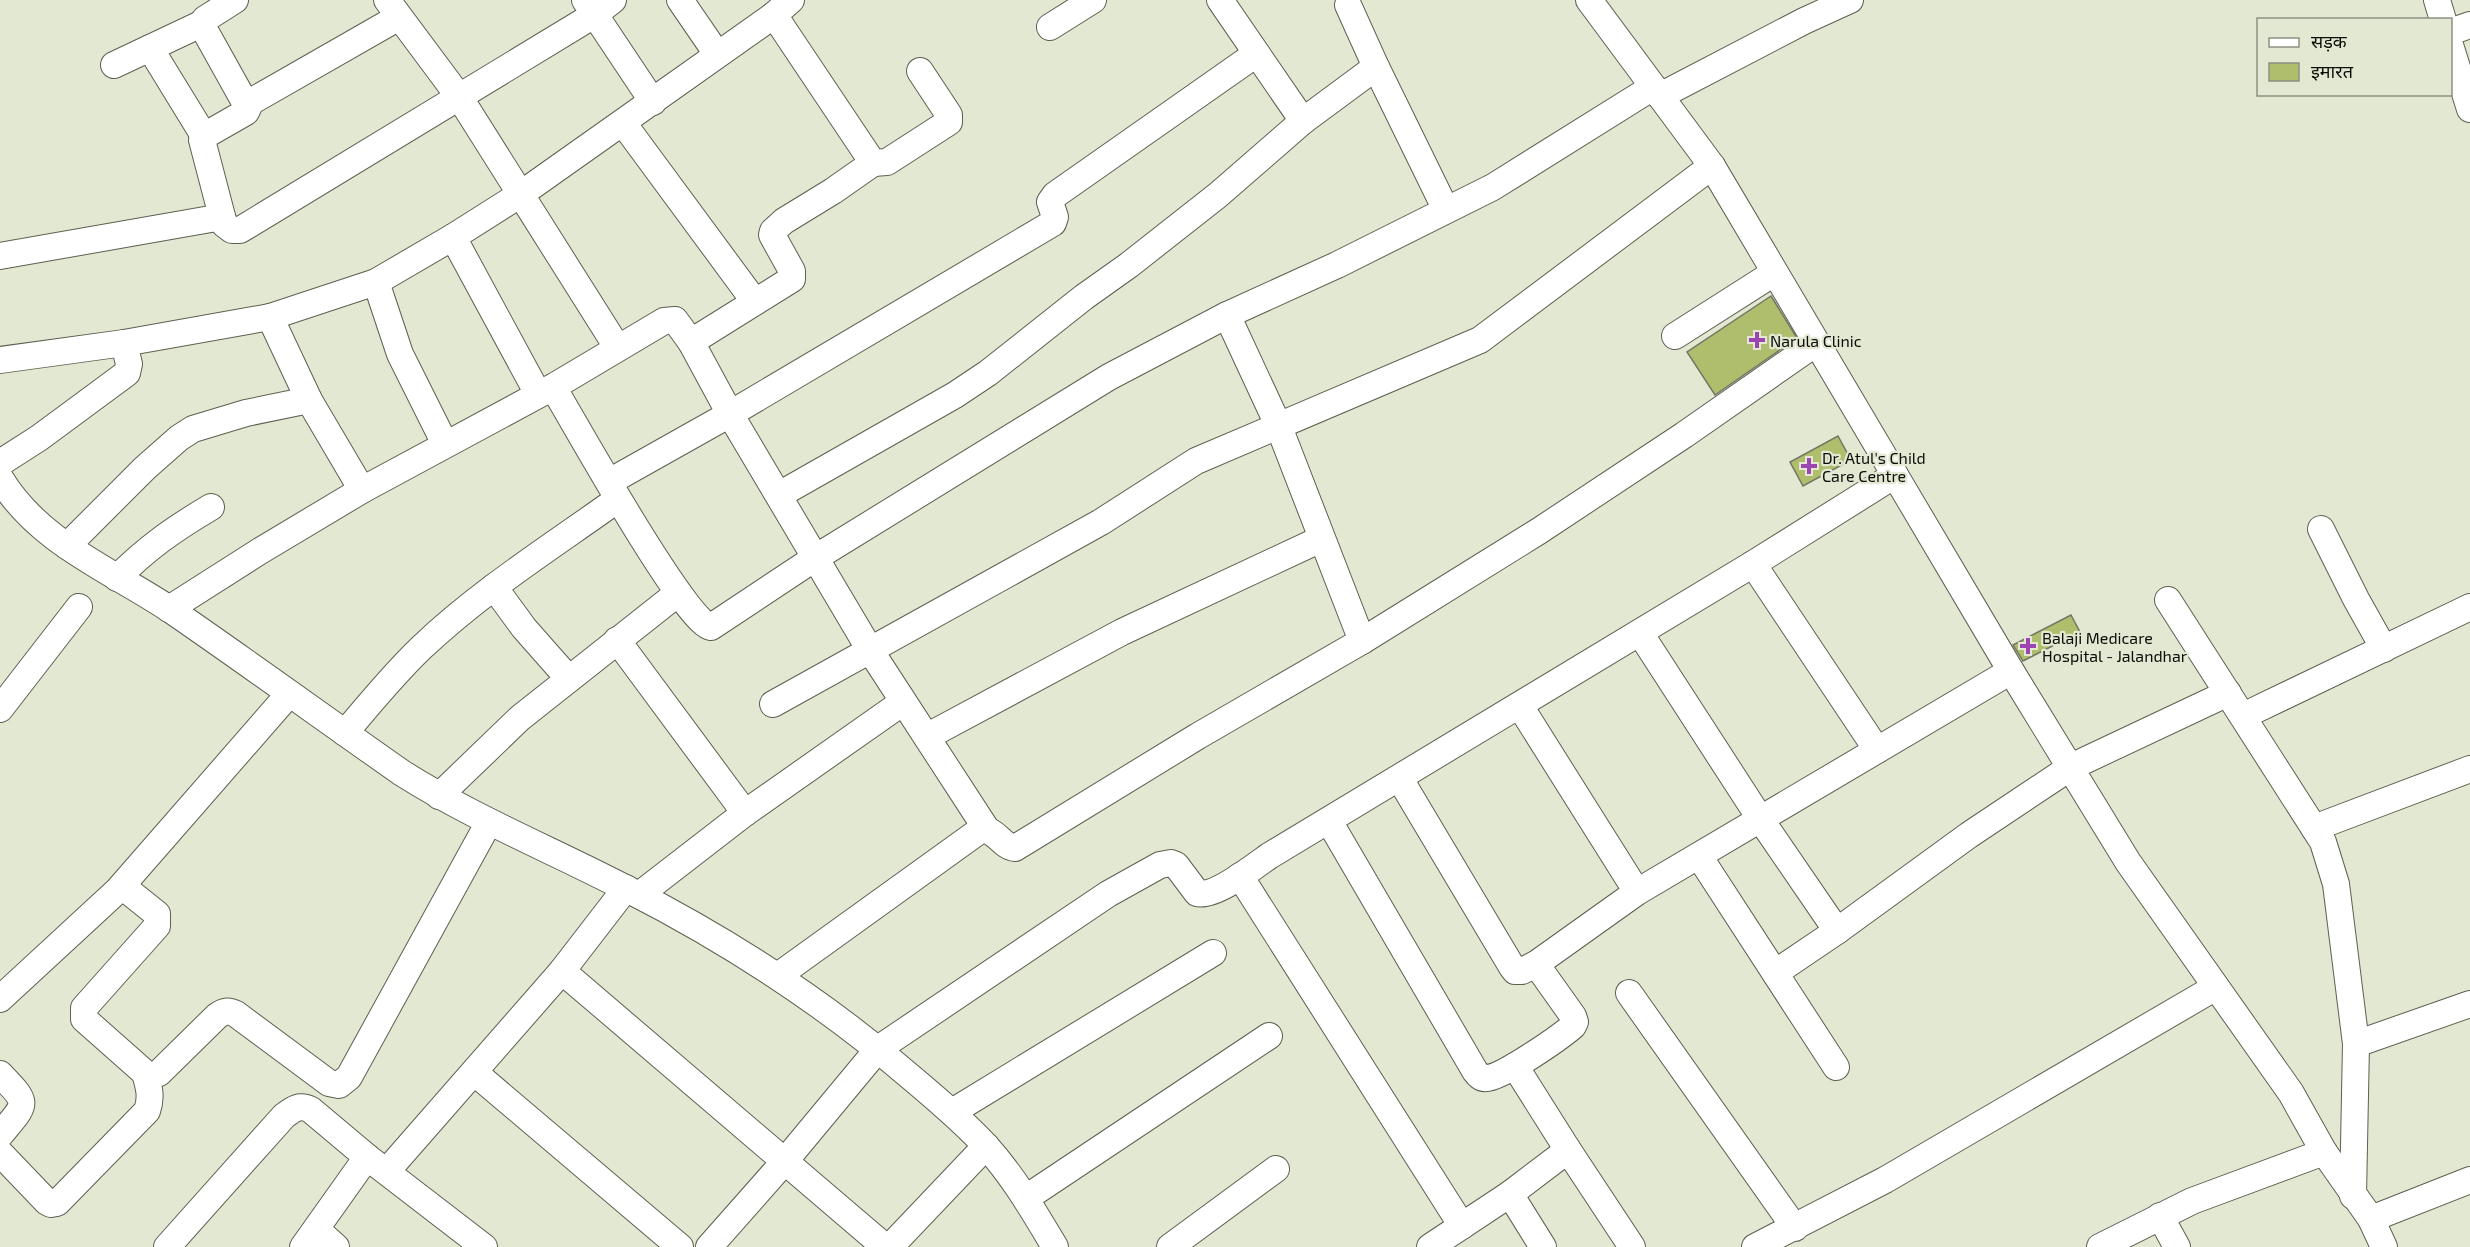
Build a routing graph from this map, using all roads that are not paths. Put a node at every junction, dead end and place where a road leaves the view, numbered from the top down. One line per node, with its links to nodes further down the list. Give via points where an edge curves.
1 (235, 0): 14 (street)
2 (680, 0): 20 (street)
3 (1093, 0): 16 (street)
4 (1220, 0): 21 (street)
5 (1589, 0): 25 (street)
6 (1850, 0): 12 (street)
7 (2437, 0): 13 (street)
8 (597, 5): 26 (street); 27 (street)
9 (1348, 5): 23 (street)
10 (395, 6): 26 (street); 28 (street)
11 (782, 7): 20 (street); 33 (street)
12 (1799, 10): 25 (street)
13 (2442, 18)
14 (203, 23): 18 (street); 28 (street)
15 (2470, 25): 17 (street)
16 (1050, 27)
17 (2452, 32)
18 (150, 48): 22 (street); 32 (street)
19 (2452, 48): 29 (street)
20 (717, 54): 27 (street)
21 (1256, 54): 30 (street); 53 (street, via 1054,195 1050,201 1053,223)
22 (114, 65)
23 (1376, 67): 30 (street); 36 (street)
24 (920, 71): 33 (street, via 949,115 949,122 887,162)
25 (1656, 91): 34 (street); 36 (street, via 1503,182)
26 (460, 98): 35 (street); 37 (street, via 240,230 227,228)
27 (653, 102): 31 (street)
28 (247, 104): 32 (street, via 246,112)
29 (2470, 109)
30 (1303, 122): 61 (street, via 1210,202 988,373)
31 (622, 123): 35 (street); 42 (street)
32 (204, 136): 37 (street, via 202,147)
33 (873, 163): 42 (street, via 776,227 772,235 793,278)
34 (1712, 166): 40 (street); 54 (street, via 1480,340)
35 (520, 194): 38 (street); 49 (street)
36 (1446, 210): 43 (street)
37 (222, 218): 39 (street)
38 (453, 237): 41 (street); 51 (street)
39 (0, 256)
40 (1774, 273): 45 (street); 48 (street)
41 (376, 282): 44 (street); 55 (street, via 400,354)
42 (755, 302): 46 (street)
43 (1227, 315): 54 (street); 66 (street, via 1109,377)
44 (270, 317): 47 (street); 52 (street)
45 (1675, 336)
46 (690, 342): 49 (street, via 671,319); 53 (street)
47 (124, 343): 50 (street); 56 (street, via 127,372)
48 (1816, 343): 57 (street); 77 (street, via 1627,474)
49 (617, 347): 51 (street)
50 (0, 360)
51 (546, 390): 55 (street); 60 (street)
52 (309, 400): 59 (street); 65 (street, via 246,413 193,429 178,438)
53 (730, 414): 60 (street); 61 (street)
54 (1279, 427): 64 (street); 79 (street, via 1196,461 1101,522)
55 (446, 444): 59 (street)
56 (0, 463)
57 (1895, 475): 67 (street); 80 (street)
58 (0, 478): 65 (street, via 18,506)
59 (362, 490): 74 (street)
60 (614, 491): 69 (street); 70 (street)
61 (779, 495): 66 (street)
62 (211, 507): 68 (street, via 171,531)
63 (2321, 529): 78 (street)
64 (1321, 539): 77 (street); 90 (street, via 1122,632)
65 (67, 546): 68 (street)
66 (815, 558): 70 (street, via 711,627 704,625); 79 (street)
67 (1753, 564): 75 (street); 91 (street)
68 (117, 578): 74 (street)
69 (494, 587): 81 (street); 89 (street, via 422,647)
70 (678, 593): 76 (street)
71 (2168, 600): 82 (street)
72 (79, 607): 87 (street)
73 (2470, 607): 78 (street)
74 (169, 609): 83 (street)
75 (1640, 633): 86 (street); 97 (street)
76 (617, 640): 81 (street); 96 (street)
77 (1362, 640): 101 (street, via 1015,848)
78 (2384, 649): 88 (street)
79 (870, 650): 84 (street); 85 (street)
80 (2011, 671): 91 (street); 92 (street)
81 (569, 679): 95 (street, via 520,718)
82 (2228, 693): 88 (street); 92 (street)
83 (289, 694): 89 (street); 104 (street)
84 (903, 702): 90 (street); 96 (street)
85 (773, 704)
86 (1521, 705): 94 (street); 106 (street)
87 (0, 709)
88 (2243, 716): 100 (street)
89 (345, 733): 95 (street)
90 (928, 736): 101 (street)
91 (1877, 750): 97 (street)
92 (2071, 767): 107 (street); 113 (street, via 2128,862)
93 (2469, 776): 100 (street)
94 (1400, 779): 98 (street); 109 (street, via 1512,967 1522,971)
95 (439, 796): 99 (street)
96 (746, 813): 105 (street)
97 (1761, 820): 102 (street); 107 (street)
98 (1329, 821): 103 (street); 120 (street, via 1478,1075 1488,1078)
99 (489, 822): 105 (street); 122 (street, via 344,1082 329,1083 230,1011 217,1016 159,1073)
100 (2314, 828): 118 (street, via 2323,842 2336,884)
101 (987, 830): 112 (street, via 979,831)
102 (1699, 856): 106 (street); 111 (street)
103 (1240, 876): 119 (street, via 1202,895 1176,865 1160,865 1108,894); 140 (street)
104 (122, 885): 115 (street); 122 (street, via 157,914 157,926 83,1013 84,1019)
105 (632, 891): 110 (street); 112 (street)
106 (1637, 892): 109 (street)
107 (1837, 931): 111 (street)
108 (1213, 953): 125 (street)
109 (1536, 964): 120 (street, via 1575,1022)
110 (562, 971): 123 (street); 131 (street)
111 (1775, 973): 121 (street)
112 (779, 975): 119 (street)
113 (2216, 987): 129 (street, via 2291,1093); 141 (street)
114 (1629, 993): 141 (street)
115 (0, 999)
116 (2470, 1004): 118 (street)
117 (1269, 1035): 137 (street)
118 (2356, 1044): 136 (street)
119 (878, 1049): 125 (street); 131 (street)
120 (1515, 1066): 128 (street)
121 (1836, 1067)
122 (145, 1073): 130 (street, via 151,1101 147,1111 57,1203 47,1202)
123 (475, 1073): 132 (street); 146 (street)
124 (0, 1074): 126 (street, via 21,1095 22,1103)
125 (952, 1112): 127 (street)
126 (0, 1135)
127 (986, 1146): 137 (street); 149 (street)
128 (1568, 1150): 135 (street); 154 (street)
129 (2324, 1152): 136 (street); 138 (street, via 2217,1190)
130 (0, 1153)
131 (784, 1161): 147 (street); 148 (street)
132 (377, 1164): 142 (street); 143 (street, via 311,1110 294,1108); 145 (street)
133 (1276, 1169): 151 (street)
134 (2470, 1180): 139 (street)
135 (1510, 1194): 140 (street); 153 (street)
136 (2353, 1196): 139 (street)
137 (1026, 1198): 150 (street)
138 (2160, 1216): 156 (street); 157 (street)
139 (2371, 1219): 158 (street)
140 (1462, 1226): 152 (street)
141 (1796, 1228): 155 (street)
142 (310, 1238): 144 (street)
143 (167, 1247)
144 (336, 1247)
145 (484, 1247)
146 (680, 1247)
147 (709, 1247)
148 (885, 1247)
149 (890, 1247)
150 (1055, 1247)
151 (1170, 1247)
152 (1431, 1247)
153 (1543, 1247)
154 (1632, 1247)
155 (1755, 1247)
156 (2100, 1247)
157 (2177, 1247)
158 (2384, 1247)

